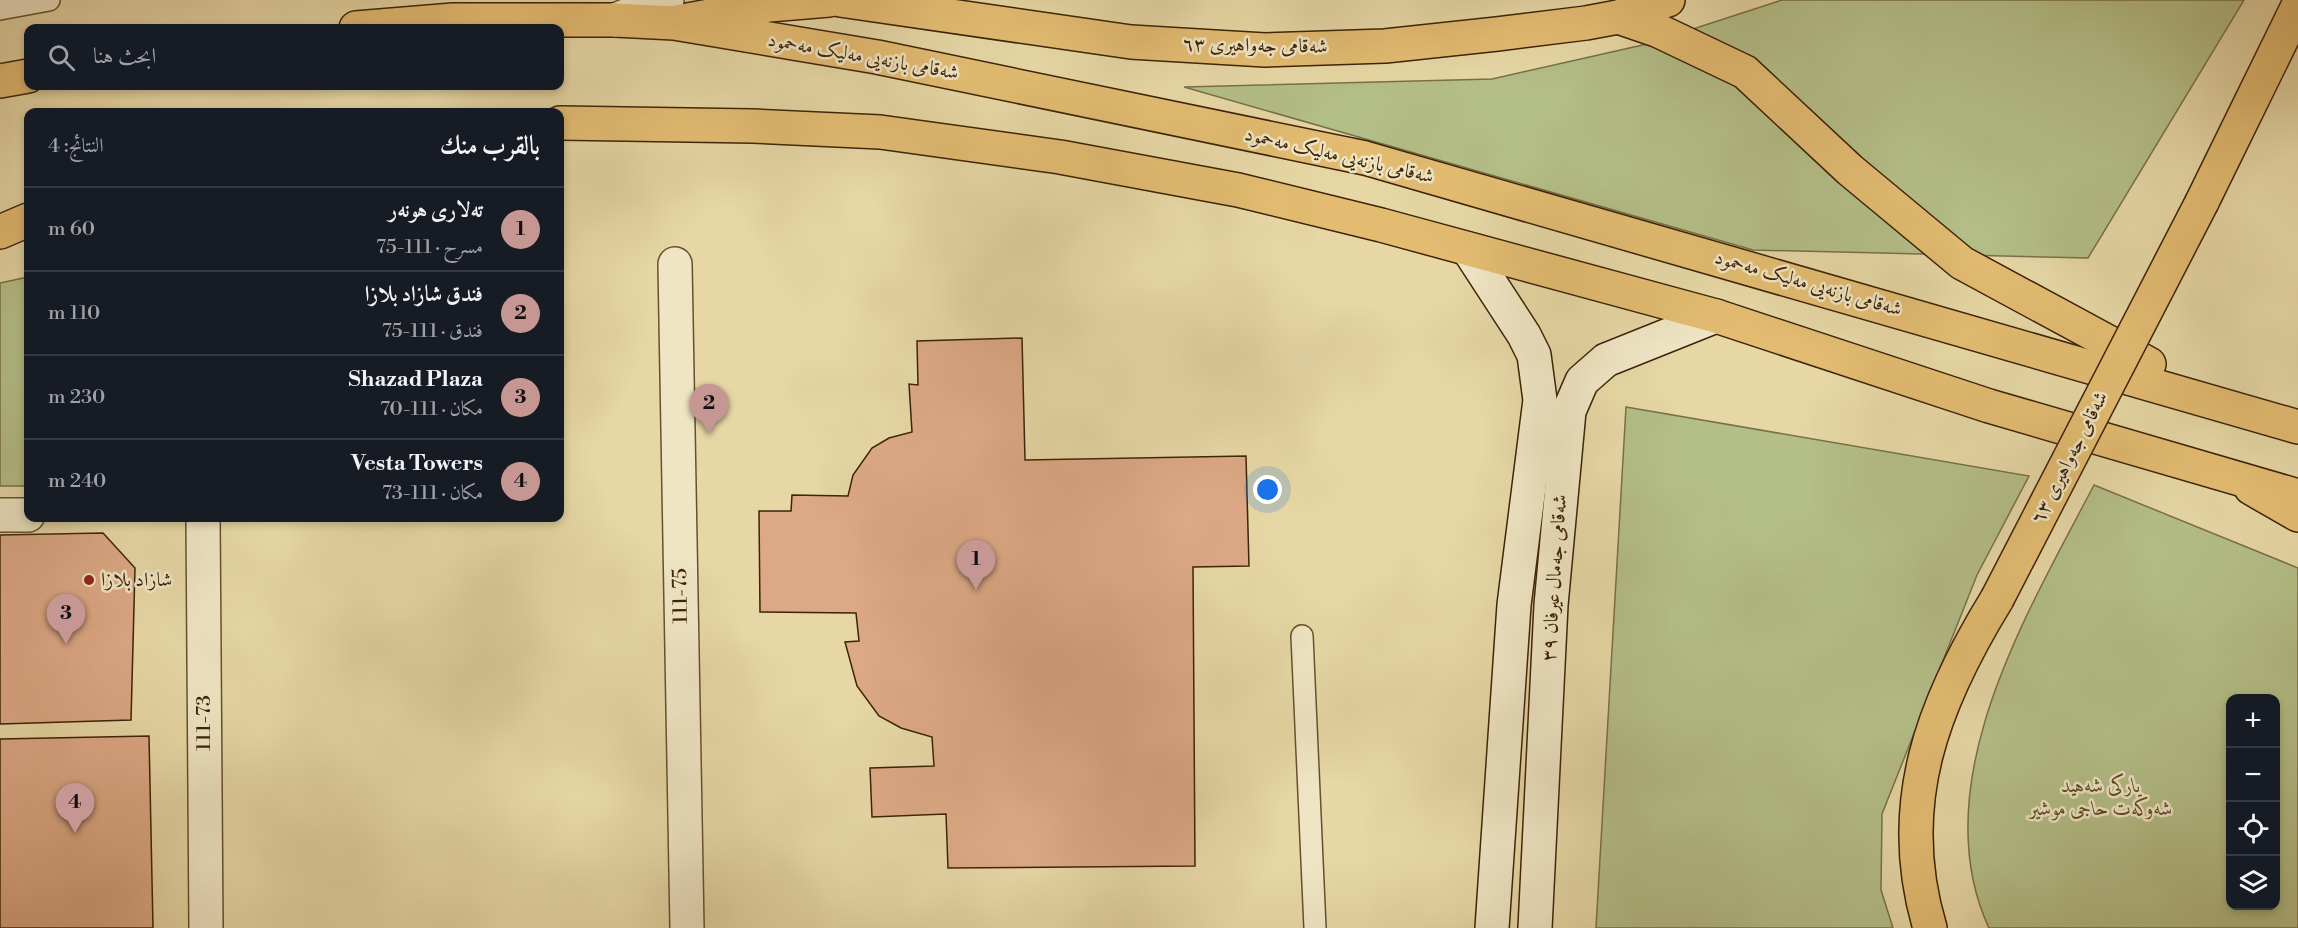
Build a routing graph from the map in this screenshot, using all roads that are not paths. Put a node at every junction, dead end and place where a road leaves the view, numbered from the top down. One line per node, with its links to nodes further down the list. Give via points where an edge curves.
1 (49, 0): 7 (lane)
2 (829, 0): 8 (main road)
3 (840, 0): 5 (main road, شەقامی جەواهیری ٦٣)
4 (1668, 0): 9 (main road, شەقامی جەواهیری ٦٣)
5 (913, 6): 9 (main road, شەقامی جەواهیری ٦٣, via 1131,42 1265,50 1385,46)
6 (2298, 6): 35 (main road, شەقامی جەواهیری ٦٣, bridge, via 2202,202 1997,599 1952,677 1920,773 1916,803 1917,862)
7 (0, 9)
8 (670, 11): 10 (main road, شەقامی بازنەیی مەلیک مەحمود, via 615,20 453,20); 21 (main road, شەقامی بازنەیی مەلیک مەحمود, via 1365,158)
9 (1618, 17): 21 (main road, via 1659,31 1744,72 1850,170 1962,263)
10 (404, 24)
11 (24, 77): 12 (main road)
12 (0, 81)
13 (564, 123): 18 (main road, via 880,132 969,143 1238,190)
14 (24, 218): 15 (main road)
15 (0, 220)
16 (24, 220): 17 (main road)
17 (0, 232)
18 (1468, 249): 20 (main road); 33 (main road, شەقامی جەمال عیرفان ٣٩, via 1534,355 1540,400 1514,605)
19 (675, 264): 31 (main road, 111-75)
20 (1716, 316): 23 (main road, via 1989,406); 34 (main road, شەقامی جەمال عیرفان ٣٩, via 1606,360 1582,381 1569,411 1551,605)
21 (2224, 405): 22 (main road, شەقامی بازنەیی مەلیک مەحمود)
22 (2298, 427)
23 (2229, 475): 24 (main road); 27 (main road)
24 (2298, 496)
25 (0, 515): 26 (main road)
26 (24, 515)
27 (2298, 515)
28 (203, 522): 30 (main road, 111-73)
29 (1302, 636): 32 (lane)
30 (206, 928)
31 (687, 928)
32 (1315, 928)
33 (1492, 928)
34 (1535, 928)
35 (1930, 928)

